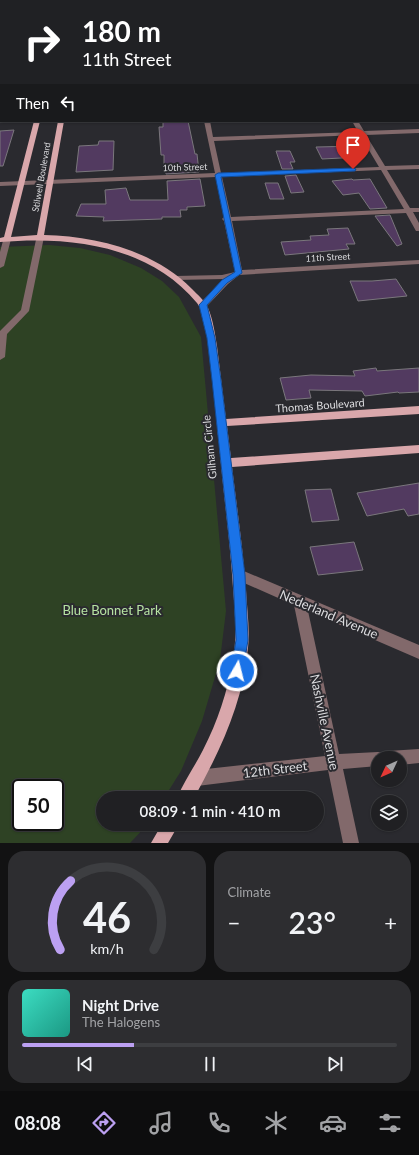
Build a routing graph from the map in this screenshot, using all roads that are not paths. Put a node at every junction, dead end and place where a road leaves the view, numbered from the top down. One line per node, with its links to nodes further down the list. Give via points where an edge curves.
1 (37, 122): 12 (main road, Stilwell Boulevard)
2 (60, 122): 11 (main road, Stilwell Boulevard)
3 (208, 122): 7 (street)
4 (356, 122): 6 (street)
5 (419, 131): 6 (street)
6 (362, 133): 7 (street); 9 (street)
7 (211, 139): 10 (street)
8 (419, 167): 9 (street, 10th Street)
9 (383, 168): 10 (street, 10th Street); 14 (street)
10 (218, 175): 11 (street, 10th Street); 16 (street)
11 (49, 182): 12 (street, 10th Street); 18 (main road, Stilwell Boulevard)
12 (21, 183): 13 (street, 10th Street); 19 (main road, Stilwell Boulevard)
13 (0, 184)
14 (408, 210): 15 (street); 16 (street); 17 (street)
15 (419, 210)
16 (226, 219): 22 (street)
17 (419, 229)
18 (40, 237): 19 (main road); 23 (main road, via 109,246 155,265); 25 (street, via 25,312)
19 (3, 240): 21 (street)
20 (419, 262): 22 (street, 11th Street)
21 (0, 266)
22 (239, 273): 23 (street, 11th Street, via 222,277); 24 (street, via 225,282)
23 (175, 278): 24 (main road)
24 (203, 305): 28 (main road, Gilham Circle, via 211,338)
25 (2, 331): 26 (street)
26 (0, 357)
27 (419, 410): 28 (main road, Thomas Boulevard)
28 (222, 423): 30 (main road, Gilham Circle)
29 (419, 449): 30 (main road)
30 (226, 463): 31 (main road, Gilham Circle)
31 (239, 575): 32 (street, Nederland Avenue); 38 (main road, Gilham Circle, via 242,640 235,686 220,733)
32 (299, 600): 33 (street, Nederland Avenue); 37 (street, Nashville Avenue)
33 (419, 652)
34 (419, 756): 35 (street)
35 (407, 757)
36 (371, 759): 37 (street, 12th Street)
37 (335, 762): 38 (street, 12th Street); 42 (street, Nashville Avenue)
38 (197, 778): 39 (main road, Gilham Circle)
39 (190, 791)
40 (167, 831): 41 (main road)
41 (159, 843)
42 (351, 843)

